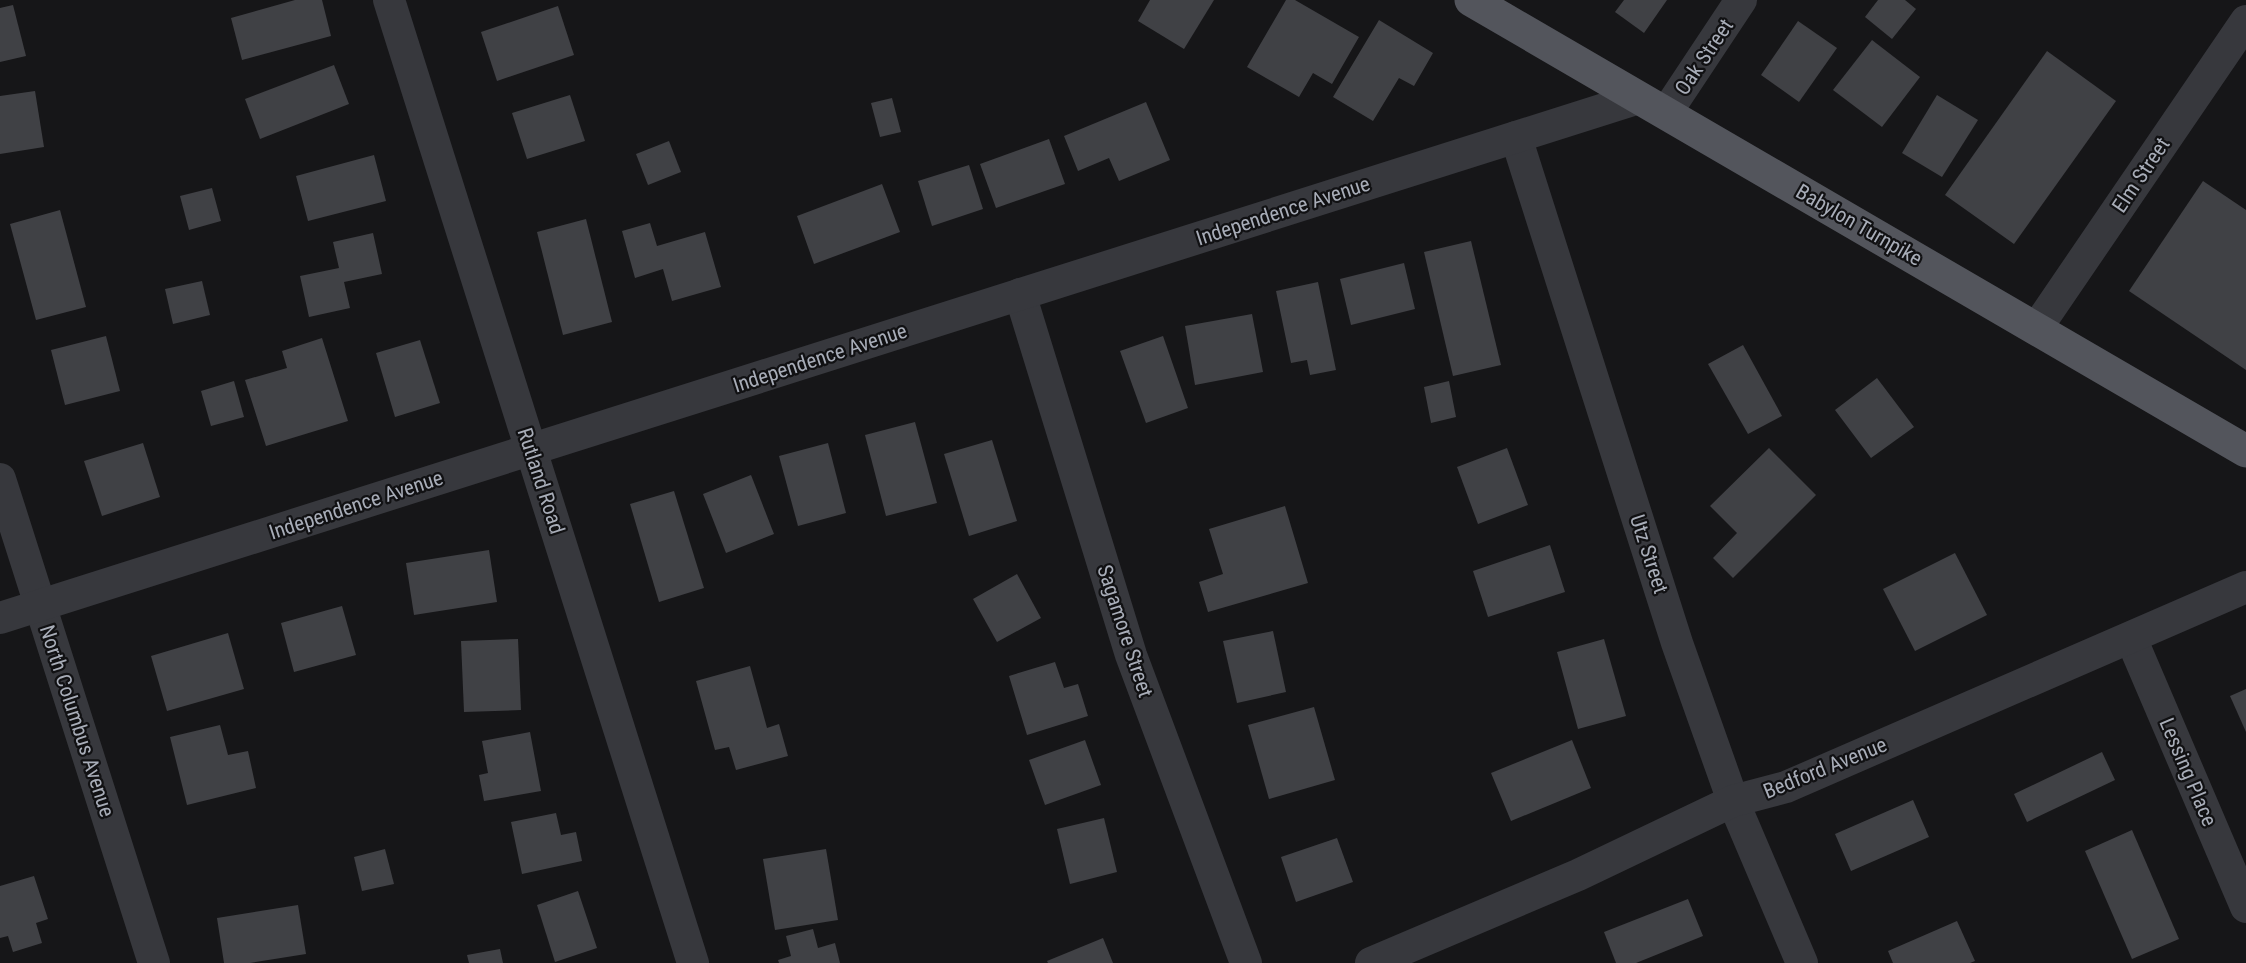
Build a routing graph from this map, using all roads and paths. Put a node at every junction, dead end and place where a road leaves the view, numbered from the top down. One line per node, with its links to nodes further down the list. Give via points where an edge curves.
1 (388, 0): 9 (street, Rutland Road)
2 (1471, 0): 5 (main road, Babylon Turnpike)
3 (1741, 0): 5 (street, Oak Street)
4 (2246, 21): 8 (street, Elm Street)
5 (1653, 105): 6 (street, Independence Avenue); 8 (main road, Babylon Turnpike)
6 (1515, 137): 7 (street, Independence Avenue); 16 (street, Utz Street, via 1677,643)
7 (1020, 294): 9 (street, Independence Avenue); 20 (street, Sagamore Street, via 1131,655)
8 (2036, 329): 10 (main road, Babylon Turnpike)
9 (531, 450): 13 (street, Independence Avenue); 19 (street, Rutland Road)
10 (2246, 452)
11 (0, 479): 13 (street, North Columbus Avenue)
12 (2246, 587): 15 (street, Bedford Avenue)
13 (40, 605): 14 (street, Independence Avenue); 18 (street, North Columbus Avenue)
14 (0, 618)
15 (2131, 638): 16 (street, Bedford Avenue, via 1786,787); 17 (street, Lessing Place)
16 (1733, 801): 21 (street, Bedford Avenue, via 1578,875); 22 (street, Utz Street)
17 (2246, 907)
18 (154, 963)
19 (693, 963)
20 (1246, 963)
21 (1371, 963)
22 (1802, 963)

